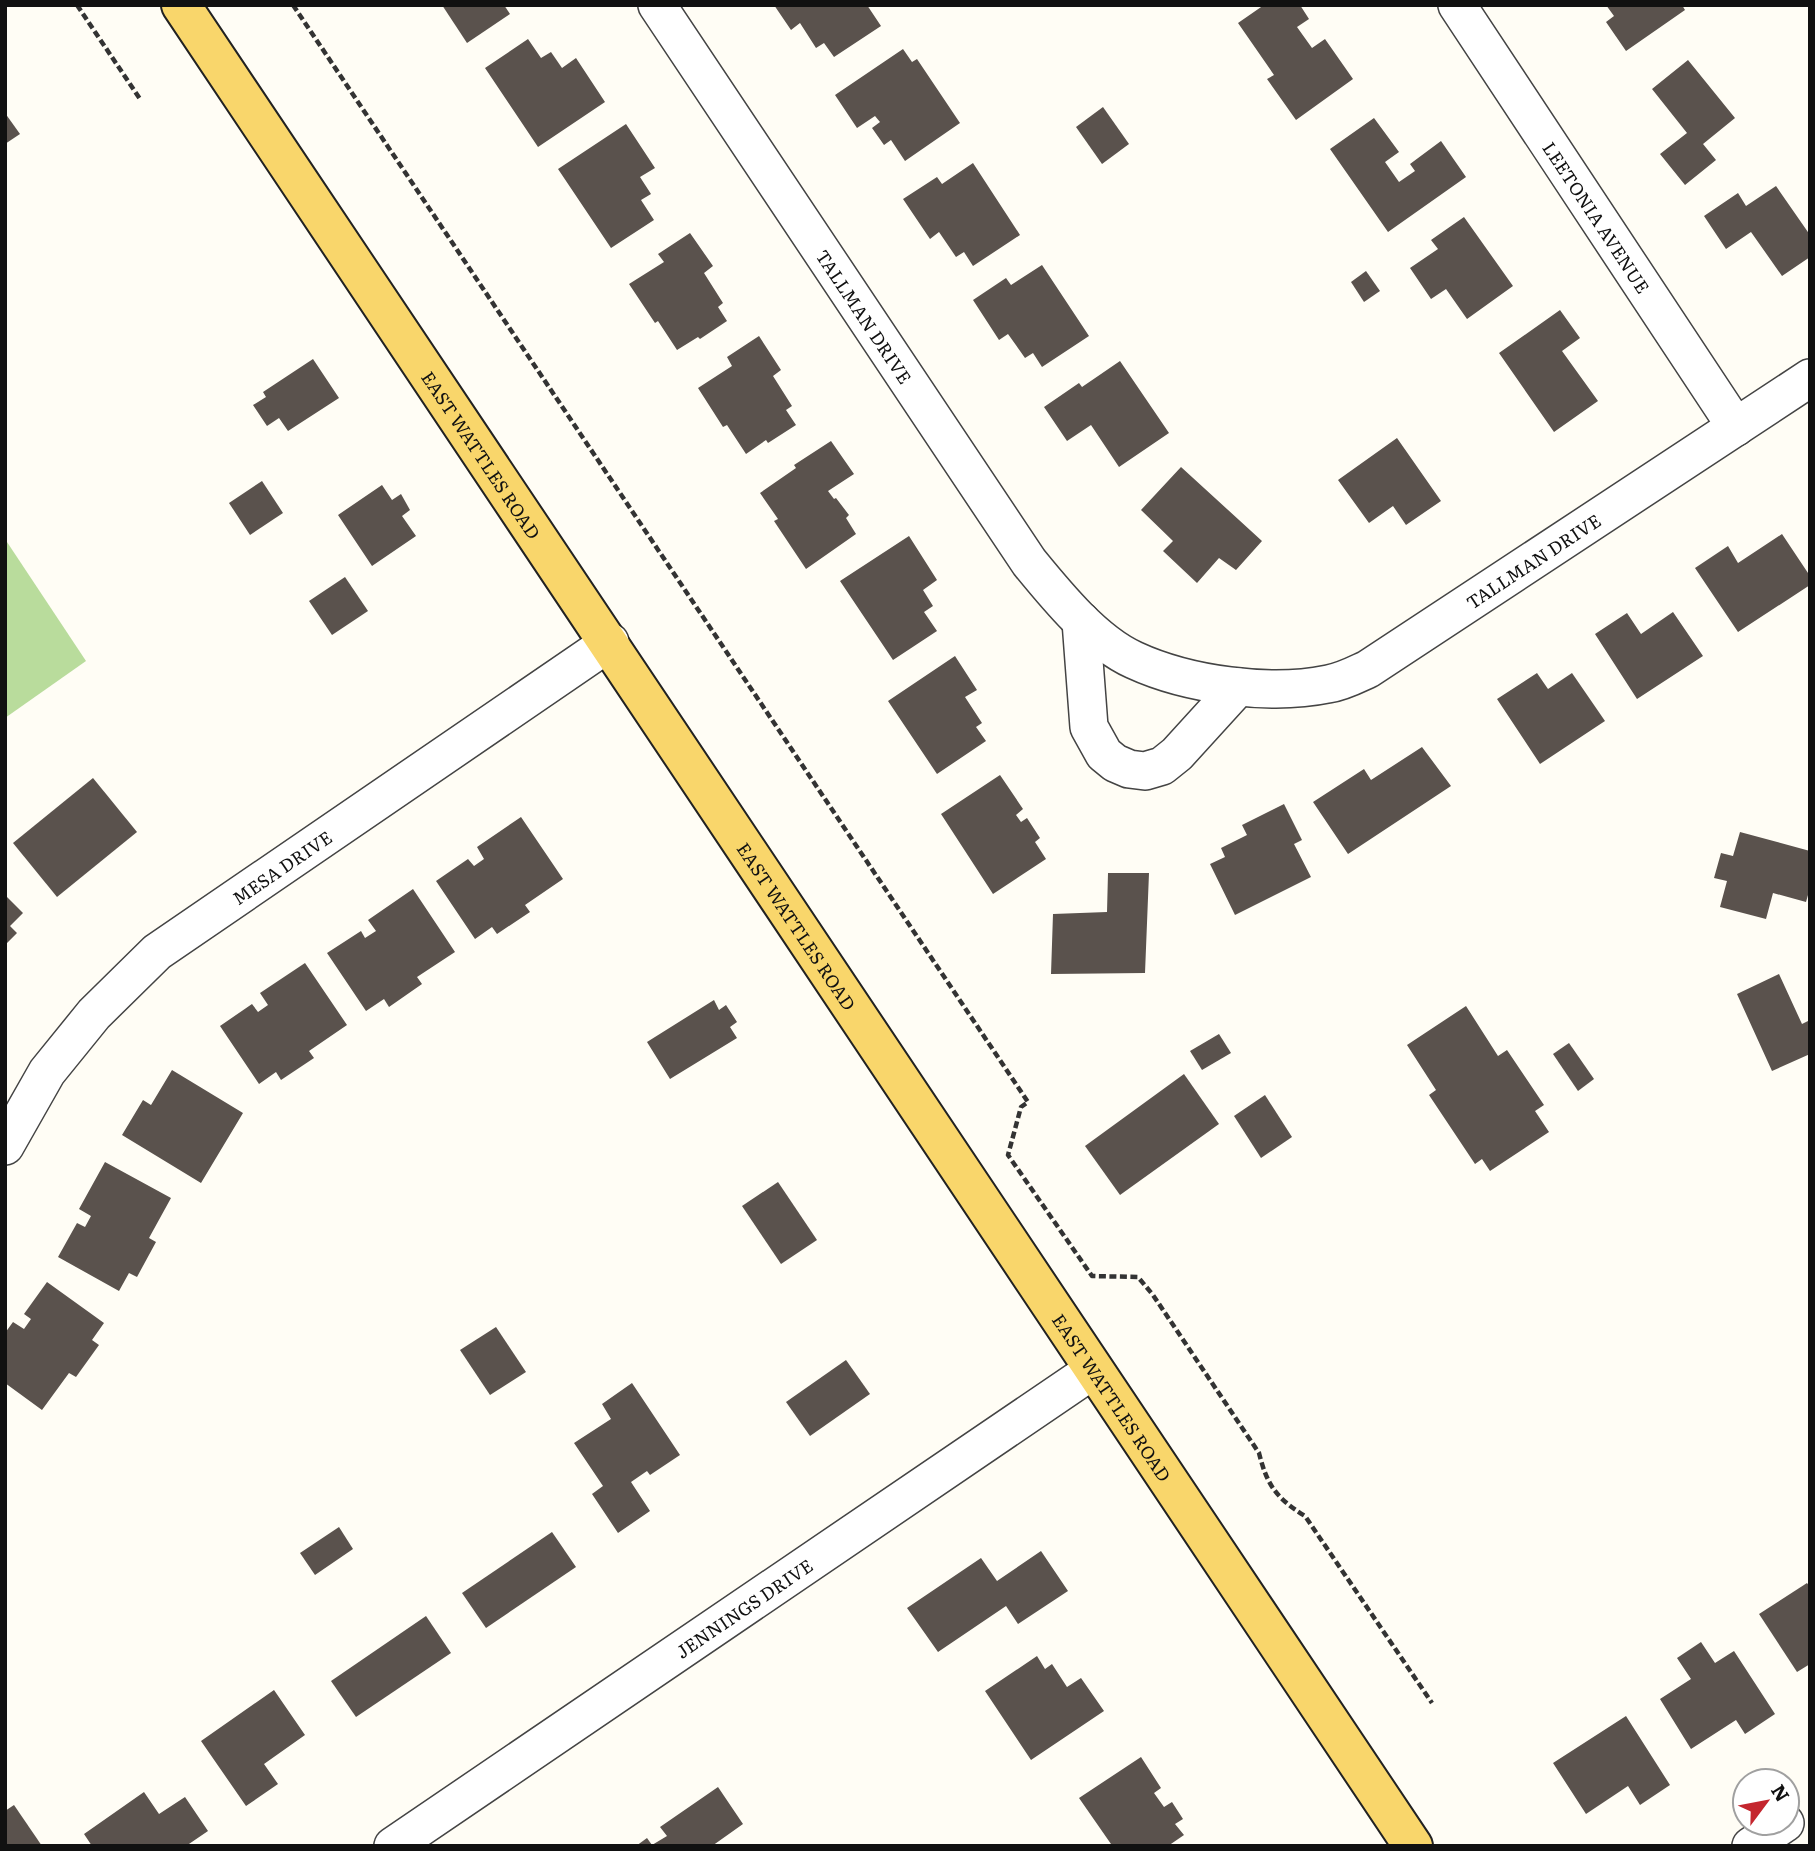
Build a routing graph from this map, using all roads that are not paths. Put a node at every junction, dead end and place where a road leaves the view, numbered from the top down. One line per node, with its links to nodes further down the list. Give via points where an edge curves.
1 (181, 5): 7 (main road, EAST WATTLES ROAD)
2 (657, 5): 6 (street, TALLMAN DRIVE, via 1029,562)
3 (1457, 5): 5 (street, LEETONIA AVENUE)
4 (1810, 378): 5 (street, TALLMAN DRIVE)
5 (1736, 426): 8 (street, TALLMAN DRIVE, via 1368,669 1329,684)
6 (1081, 621): 8 (street, TALLMAN DRIVE, via 1132,660 1187,678); 8 (street, via 1089,727 1104,754 1129,769 1162,766)
7 (610, 642): 9 (street, MESA DRIVE, via 157,952 94,1014 47,1072); 10 (main road, EAST WATTLES ROAD)
8 (1238, 687)
9 (5, 1146)
10 (1093, 1370): 11 (street, JENNINGS DRIVE); 12 (main road, EAST WATTLES ROAD)
11 (393, 1846)
12 (1413, 1846)

